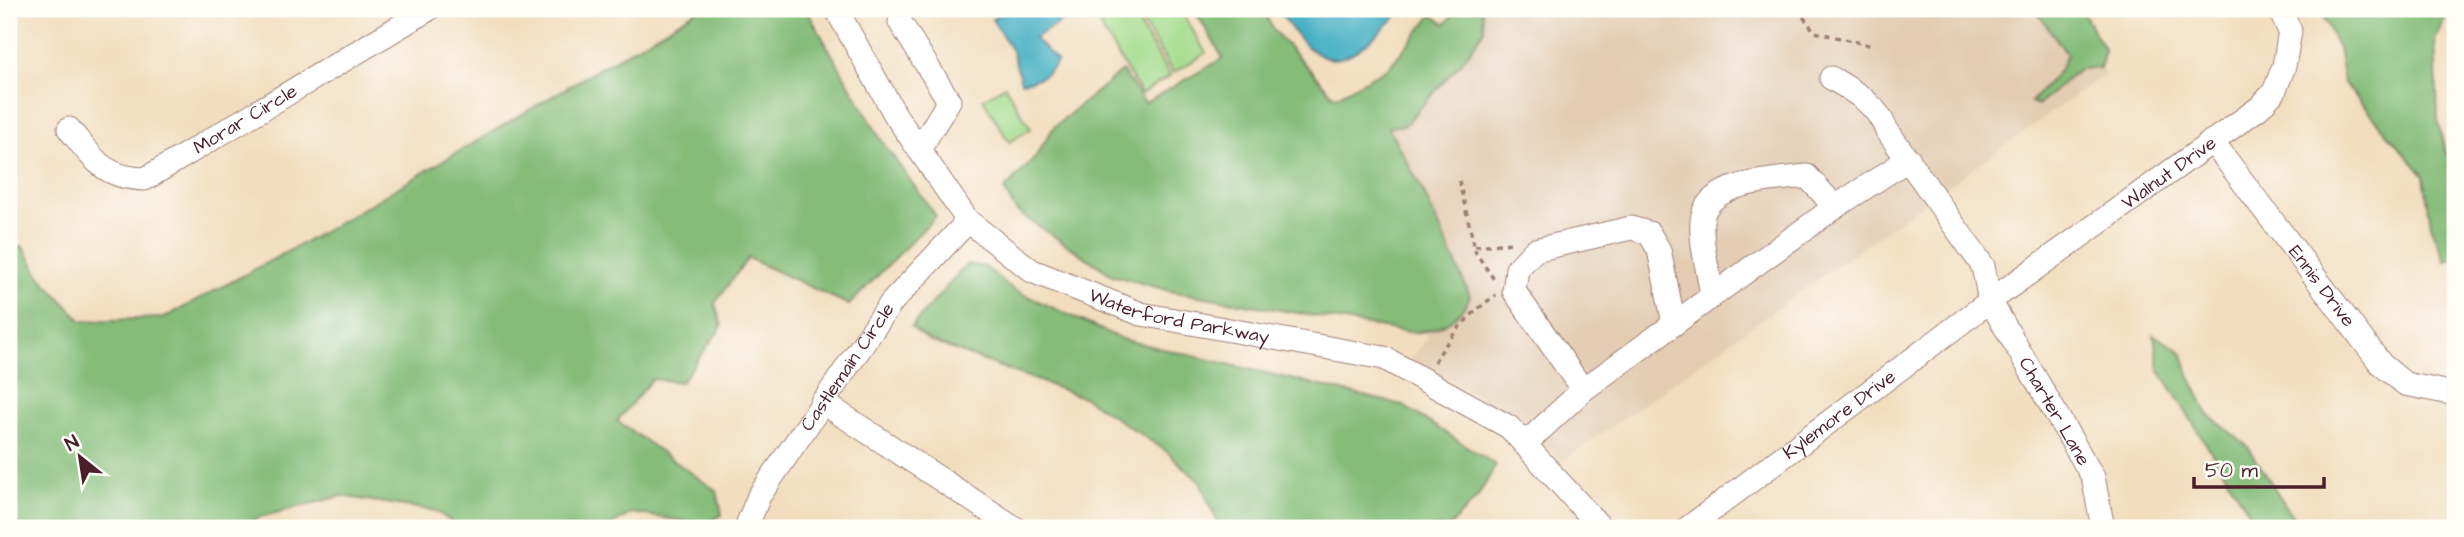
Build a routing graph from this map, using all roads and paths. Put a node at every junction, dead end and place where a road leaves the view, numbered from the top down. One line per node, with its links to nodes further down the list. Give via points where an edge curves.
1 (429, 9): 8 (street, Morar Circle, via 145,179 119,178)
2 (836, 9): 10 (street, Waterford Parkway)
3 (1797, 9): 6 (path, via 1815,32)
4 (2279, 9): 9 (street, Walnut Drive, via 2290,31 2274,92)
5 (900, 22): 10 (street, via 949,100)
6 (1873, 46)
7 (1831, 78): 11 (street, Charter Lane, via 1869,103)
8 (69, 129)
9 (2212, 141): 18 (street, Walnut Drive); 22 (street, Ennis Drive, via 2381,364 2405,384)
10 (919, 150): 14 (street, Waterford Parkway)
11 (1909, 159): 13 (street); 18 (street, Charter Lane, via 1983,266)
12 (1459, 181): 16 (path)
13 (1835, 207): 17 (street); 17 (street, via 1807,176 1738,185 1716,195 1701,219)
14 (968, 221): 23 (street, Castlemain Circle, via 891,303); 24 (street, Waterford Parkway, via 1032,271 1141,314 1384,358 1509,427)
15 (1520, 243): 16 (path)
16 (1475, 246): 20 (path, via 1502,291 1476,309)
17 (1713, 296): 19 (street)
18 (1990, 301): 28 (street, Kylemore Drive); 29 (street, Charter Lane, via 2093,477)
19 (1674, 324): 21 (street); 21 (street, via 1659,250 1649,233 1631,228 1535,250 1517,269 1514,291)
20 (1434, 362)
21 (1583, 390): 24 (street)
22 (2455, 394)
23 (822, 402): 25 (street, Castlemain Circle, via 759,496); 26 (street)
24 (1526, 443): 27 (street, Waterford Parkway)
25 (747, 528)
26 (1014, 528)
27 (1601, 528)
28 (1688, 528)
29 (2104, 528)

